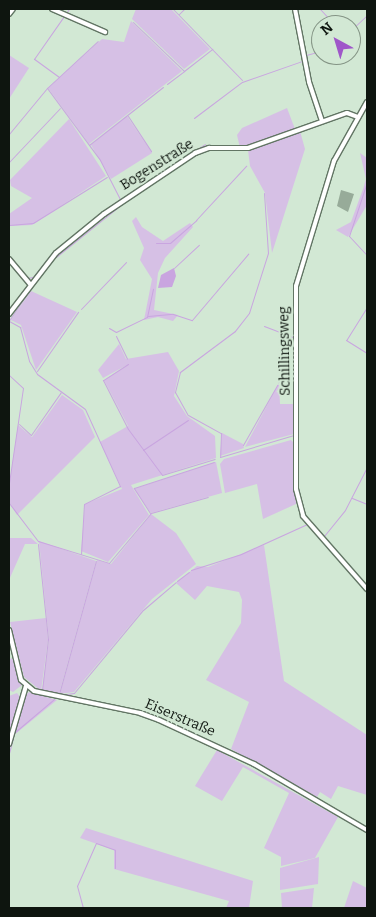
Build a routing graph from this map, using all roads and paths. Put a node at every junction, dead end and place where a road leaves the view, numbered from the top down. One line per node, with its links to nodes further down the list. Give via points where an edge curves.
1 (13, 9): 4 (street)
2 (52, 9): 5 (street)
3 (295, 9): 8 (street, via 309,82)
4 (9, 14)
5 (105, 32)
6 (367, 102): 7 (street, Schillingsweg)
7 (358, 117): 8 (street, Bogenstraße, via 347,113); 12 (street, Schillingsweg, via 334,161 296,286 296,489 304,516)
8 (322, 121): 10 (street, Bogenstraße, via 248,148 209,148 195,153 104,214 56,253)
9 (9, 259): 10 (street)
10 (30, 284): 11 (street, Bogenstraße)
11 (9, 314)
12 (367, 589)
13 (9, 630): 14 (street, via 18,672)
14 (26, 686): 15 (street); 16 (street, Eiserstraße, via 44,695 153,718 254,764)
15 (9, 744)
16 (367, 830)

